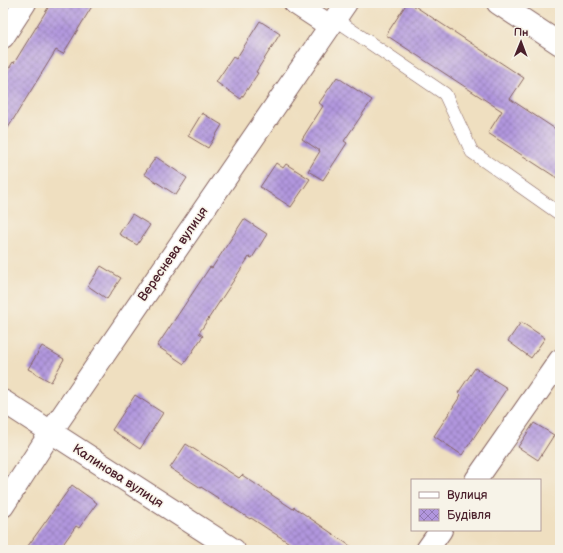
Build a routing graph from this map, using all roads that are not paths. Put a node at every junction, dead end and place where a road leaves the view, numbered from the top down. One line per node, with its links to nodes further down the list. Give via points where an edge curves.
1 (25, 3): 5 (street)
2 (295, 3): 4 (street)
3 (498, 3): 6 (street)
4 (337, 16): 7 (lane, via 445,94 472,152); 10 (street, Вереснева вулиця)
5 (3, 38)
6 (560, 44)
7 (560, 214)
8 (560, 360): 11 (street)
9 (3, 401): 10 (street, Калинова вулиця)
10 (50, 432): 12 (street, Вереснева вулиця); 14 (street, Калинова вулиця)
11 (477, 479)
12 (3, 506)
13 (440, 531): 15 (street)
14 (234, 550)
15 (427, 550)

